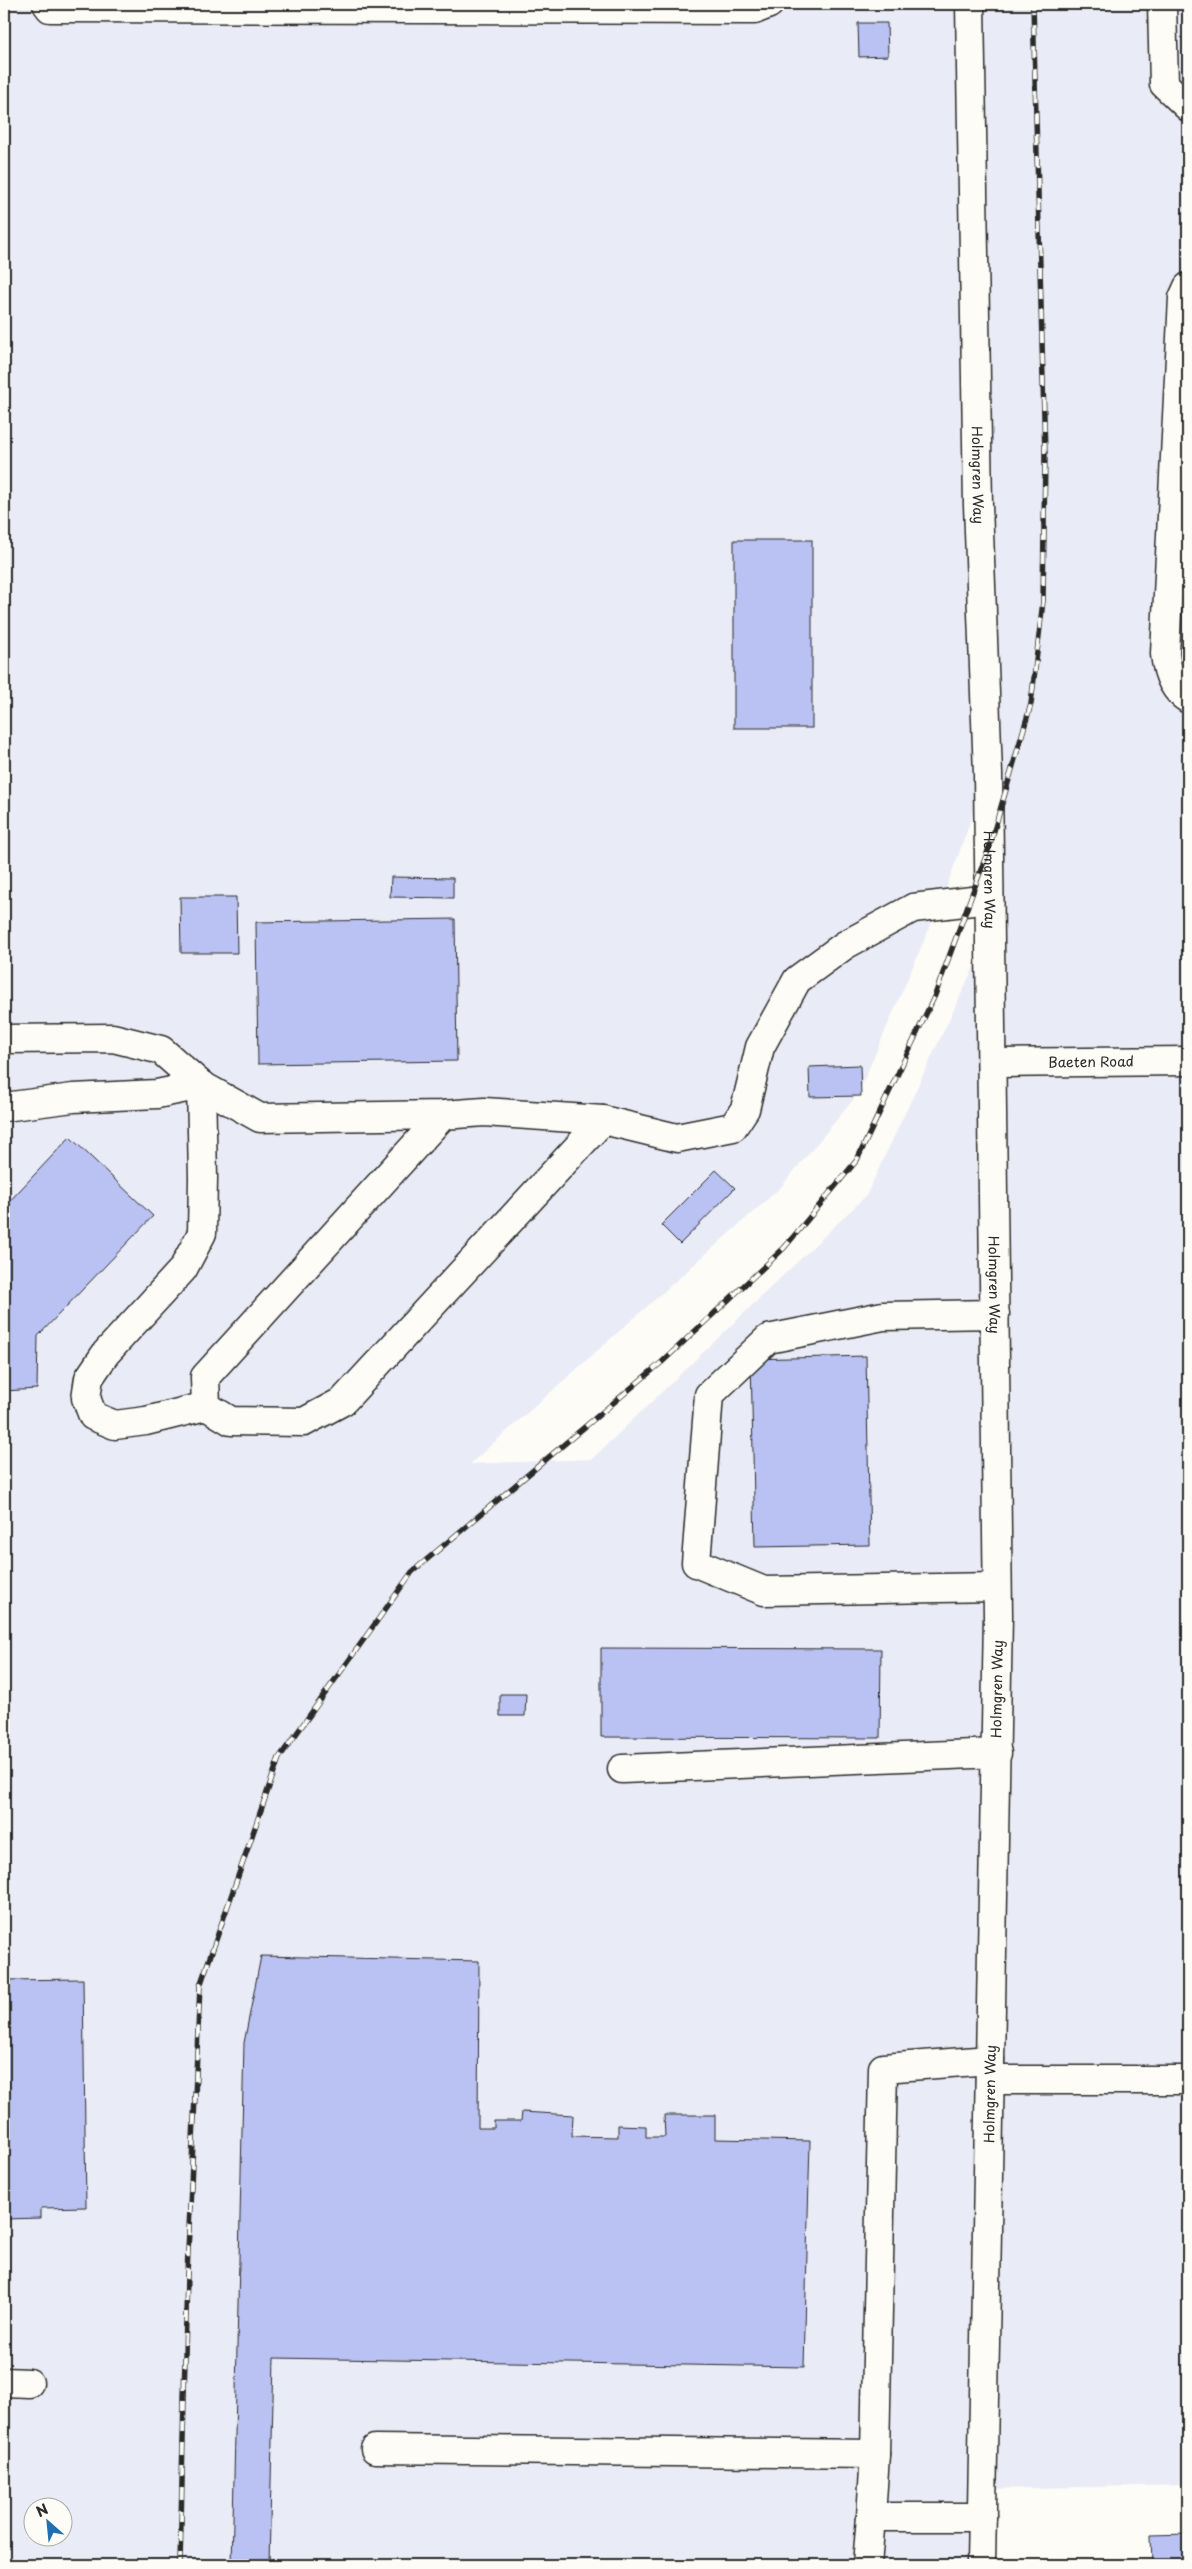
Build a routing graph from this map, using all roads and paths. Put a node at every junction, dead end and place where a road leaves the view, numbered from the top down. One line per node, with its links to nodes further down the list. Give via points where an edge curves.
1 (47, 4): 2 (street, via 50,8 754,10)
2 (769, 4)
3 (970, 4): 8 (street, Holmgren Way, via 978,505 988,764)
4 (1162, 4): 5 (street, via 1164,84)
5 (1188, 107)
6 (1188, 287): 7 (street, via 1183,298 1165,654 1167,670 1179,694)
7 (1188, 699)
8 (989, 899): 11 (street, Holmgren Way); 15 (street, via 914,908 845,945 797,980 760,1047 745,1109 733,1127 677,1138)
9 (4, 1039): 12 (street, via 113,1038 161,1050)
10 (1188, 1061): 11 (street, Baeten Road)
11 (992, 1063): 16 (street, Holmgren Way)
12 (201, 1085): 13 (street, via 157,1094 73,1098); 14 (street, via 260,1118); 17 (street, via 202,1234 183,1269 106,1353 89,1378 86,1398 94,1416 115,1426)
13 (4, 1107)
14 (443, 1115): 15 (street, via 484,1112); 17 (street, via 206,1377)
15 (602, 1120): 17 (street, via 343,1402 304,1422 230,1421)
16 (995, 1314): 18 (street, Holmgren Way); 18 (street, via 883,1316 768,1339 709,1395 696,1563 764,1591)
17 (206, 1406)
18 (997, 1587): 19 (street, Holmgren Way)
19 (997, 1753): 20 (street); 21 (street, Holmgren Way)
20 (622, 1769)
21 (990, 2070): 22 (street); 24 (street, via 883,2068); 26 (street, Holmgren Way)
22 (1188, 2080)
23 (374, 2449): 24 (street)
24 (875, 2454): 25 (street)
25 (871, 2517): 26 (street); 27 (street)
26 (982, 2517): 28 (street, Holmgren Way)
27 (867, 2565)
28 (981, 2565)

